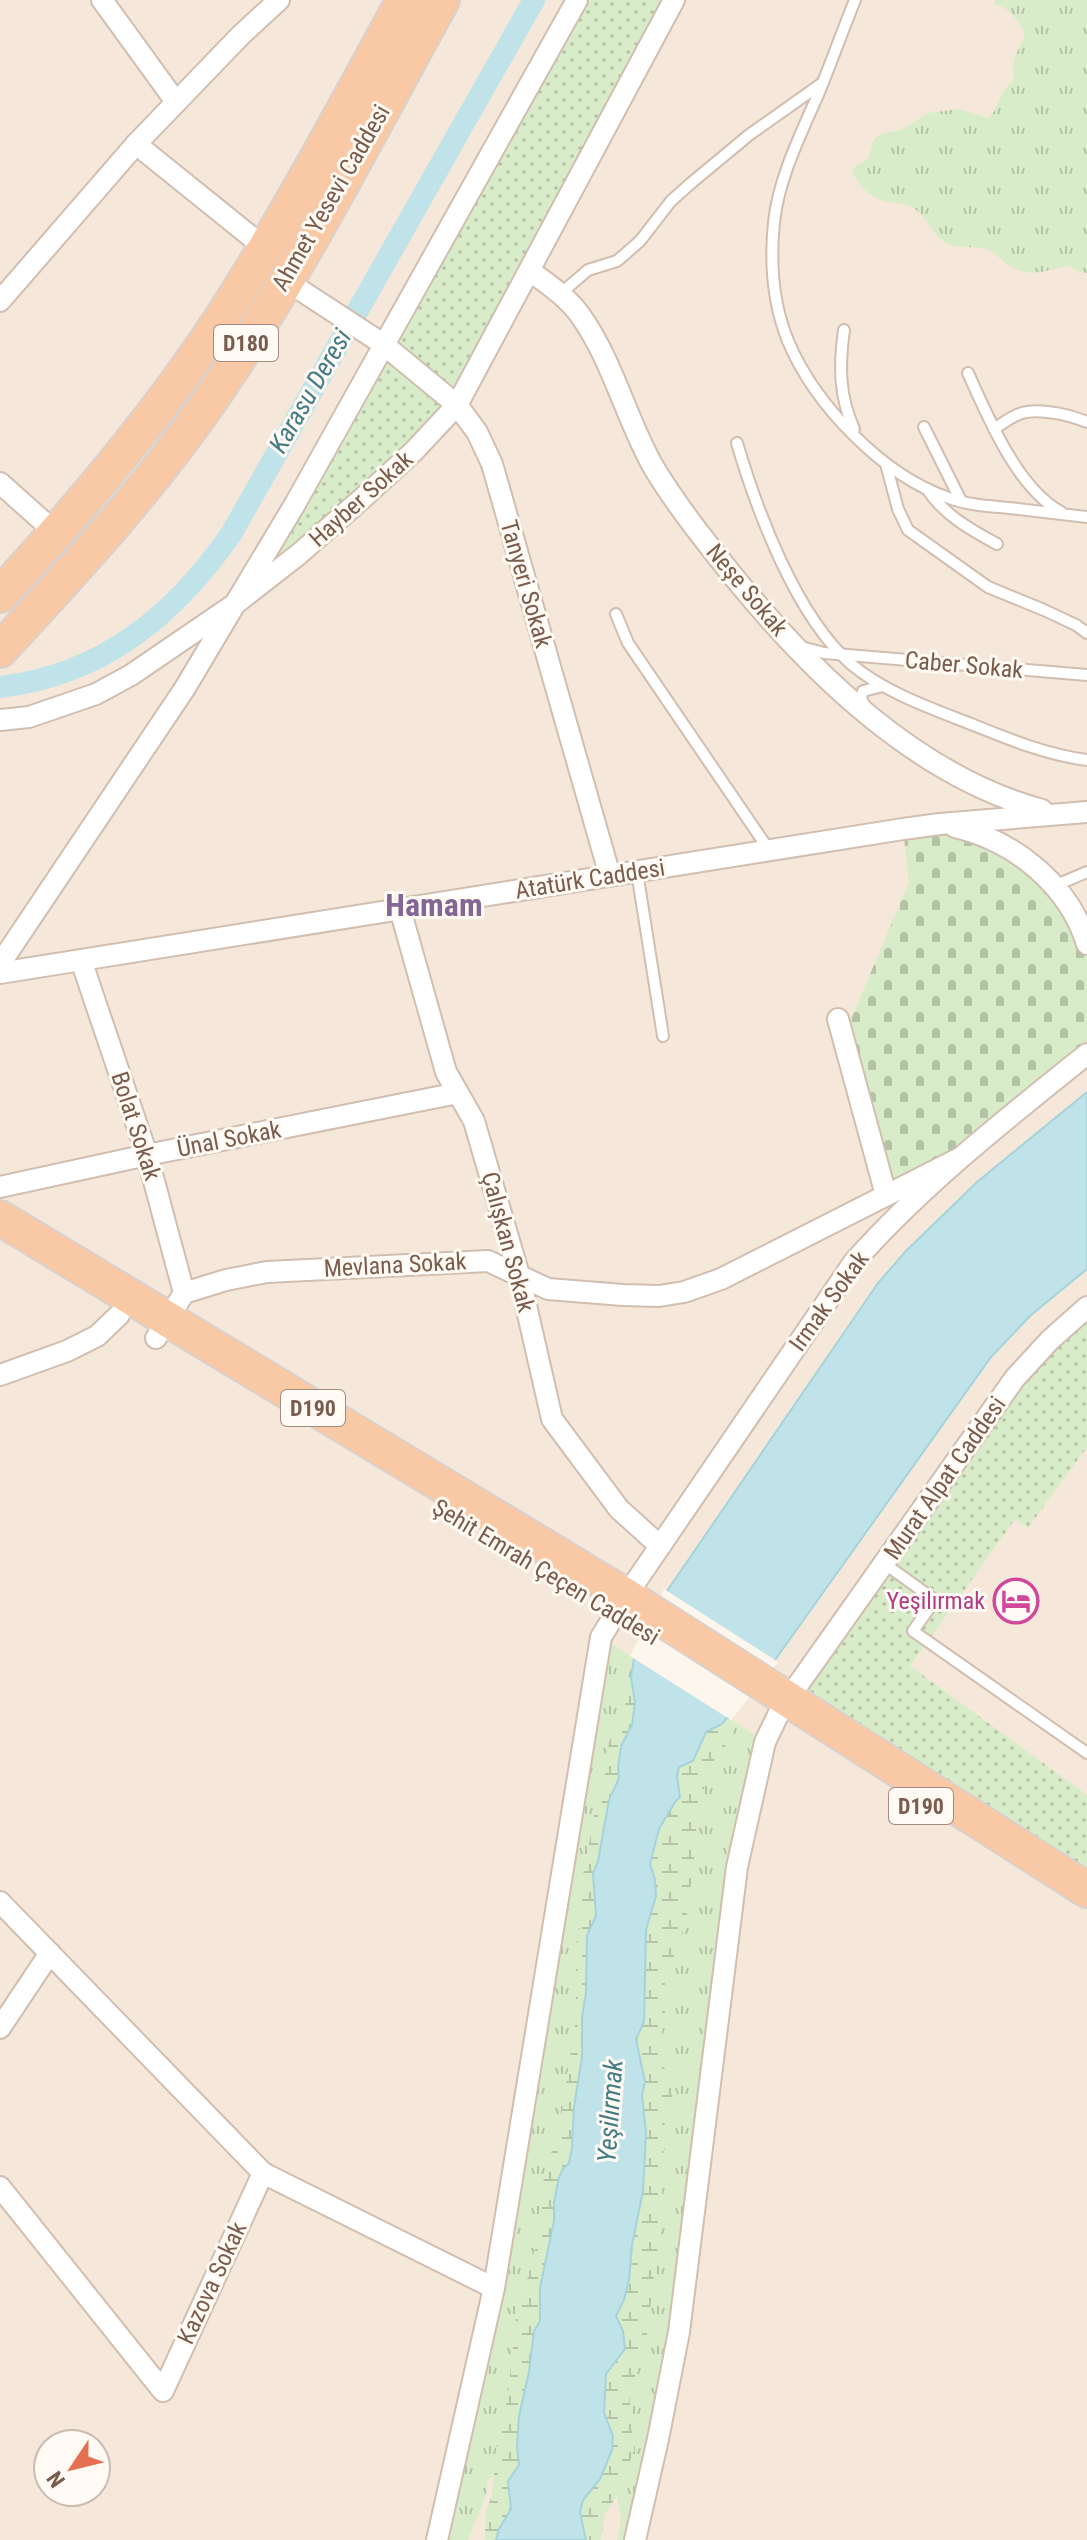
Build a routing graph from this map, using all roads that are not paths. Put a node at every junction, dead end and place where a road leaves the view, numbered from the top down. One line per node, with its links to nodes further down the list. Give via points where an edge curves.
1 (102, 0): 9 (street)
2 (279, 0): 9 (street)
3 (404, 0): 11 (highway, Ahmet Yesevi Caddesi / D180)
4 (442, 0): 13 (highway, Ahmet Yesevi Caddesi / D180)
5 (577, 0): 17 (street)
6 (674, 0): 12 (street, Hayber Sokak)
7 (855, 0): 8 (lane)
8 (823, 83): 14 (lane, via 690,184 617,261 588,270); 23 (lane, via 777,204 772,274 787,339 824,399)
9 (176, 102): 10 (street)
10 (136, 144): 11 (street); 15 (street)
11 (265, 248): 31 (highway, Ahmet Yesevi Caddesi / D180, via 182,375)
12 (530, 271): 14 (street, Neşe Sokak); 19 (street, Hayber Sokak)
13 (285, 280): 17 (street, Tanyeri Sokak); 38 (highway, Ahmet Yesevi Caddesi / D180, via 178,443 83,560)
14 (560, 294): 37 (street, Neşe Sokak, via 592,334 670,492)
15 (0, 301)
16 (844, 330): 23 (lane, via 843,399)
17 (377, 340): 19 (street, Tanyeri Sokak); 34 (street, via 295,504)
18 (968, 373): 22 (lane)
19 (457, 405): 34 (street, Hayber Sokak, via 365,496); 51 (street, Tanyeri Sokak, via 492,464)
20 (1087, 422): 22 (lane, via 1029,412)
21 (924, 427): 28 (lane)
22 (994, 429): 29 (lane, via 1046,502)
23 (858, 438): 25 (lane)
24 (737, 443): 39 (lane, Neşe Sokak, via 786,569)
25 (886, 463): 27 (lane); 36 (lane, via 908,530 988,587)
26 (0, 483): 31 (street)
27 (927, 489): 28 (lane); 32 (lane, via 956,519)
28 (961, 501): 29 (lane)
29 (1069, 515): 30 (lane)
30 (1087, 517)
31 (56, 533): 33 (highway, Ahmet Yesevi Caddesi / D180)
32 (997, 544)
33 (0, 595)
34 (235, 604): 43 (street, via 96,694 29,717); 56 (street, Hayber Sokak, via 185,688)
35 (616, 614): 48 (lane, via 628,643)
36 (1087, 633)
37 (785, 638): 39 (lane, Caber Sokak, via 814,652); 42 (street, Neşe Sokak)
38 (0, 650)
39 (841, 654): 40 (lane, Caber Sokak); 41 (lane, Neşe Sokak)
40 (1087, 675)
41 (885, 686): 42 (lane, via 862,692); 44 (lane, Neşe Sokak, via 1004,737)
42 (869, 714): 46 (street, Neşe Sokak, via 929,761 1012,802)
43 (0, 720)
44 (1087, 760)
45 (1087, 812): 46 (street, Atatürk Caddesi)
46 (1058, 814): 47 (street, Atatürk Caddesi)
47 (940, 824): 48 (street, Atatürk Caddesi); 52 (street, via 1003,844)
48 (769, 850): 49 (street, Atatürk Caddesi)
49 (637, 872): 51 (street, Atatürk Caddesi); 59 (lane)
50 (1087, 872): 52 (lane)
51 (610, 876): 53 (street, Atatürk Caddesi)
52 (1054, 886): 54 (street)
53 (400, 909): 55 (street, Atatürk Caddesi); 61 (street, Çalışkan Sokak, via 446,1072)
54 (1087, 944)
55 (81, 960): 57 (street, Atatürk Caddesi); 62 (street, Bolat Sokak)
56 (0, 964)
57 (0, 973)
58 (838, 1019): 65 (street)
59 (663, 1036)
60 (1087, 1054): 63 (street, Irmak Sokak)
61 (458, 1093): 62 (street, Ünal Sokak); 68 (street, Çalışkan Sokak, via 474,1121)
62 (147, 1155): 64 (street, Ünal Sokak); 71 (street, Bolat Sokak)
63 (960, 1158): 65 (street, Mevlana Sokak); 73 (street, Irmak Sokak, via 854,1262)
64 (0, 1187)
65 (886, 1195): 68 (street, Mevlana Sokak, via 721,1279 684,1292 659,1296 548,1289)
66 (0, 1218): 71 (highway, Şehit Emrah Çeçen Caddesi / D190)
67 (0, 1241): 70 (highway, Şehit Emrah Çeçen Caddesi / D190)
68 (519, 1275): 71 (street, Mevlana Sokak, via 488,1261 267,1272 226,1280); 73 (street, Çalışkan Sokak, via 552,1419 619,1509)
69 (1087, 1307): 74 (street, Murat Alpat Caddesi, via 1015,1378)
70 (119, 1315): 71 (highway, Şehit Emrah Çeçen Caddesi / D190); 72 (street, via 97,1336)
71 (169, 1317): 75 (highway, Şehit Emrah Çeçen Caddesi / D190)
72 (0, 1375)
73 (660, 1546): 75 (street, Irmak Sokak)
74 (885, 1564): 76 (street, Murat Alpat Caddesi); 77 (lane, via 935,1600 913,1631)
75 (621, 1605): 76 (highway, Şehit Emrah Çeçen Caddesi / D190); 85 (street, Irmak Sokak, via 601,1637)
76 (772, 1699): 78 (highway, D190); 80 (highway, Şehit Emrah Çeçen Caddesi / D190); 87 (street, Murat Alpat Caddesi, via 737,1867 679,2332)
77 (1087, 1753)
78 (1087, 1890)
79 (0, 1902): 81 (street)
80 (1087, 1913)
81 (50, 1953): 82 (street); 83 (street)
82 (0, 2028)
83 (263, 2173): 84 (street, Kazova Sokak, via 163,2391); 85 (street)
84 (0, 2187)
85 (494, 2288): 86 (street, Irmak Sokak)
86 (437, 2540)
87 (635, 2540)

